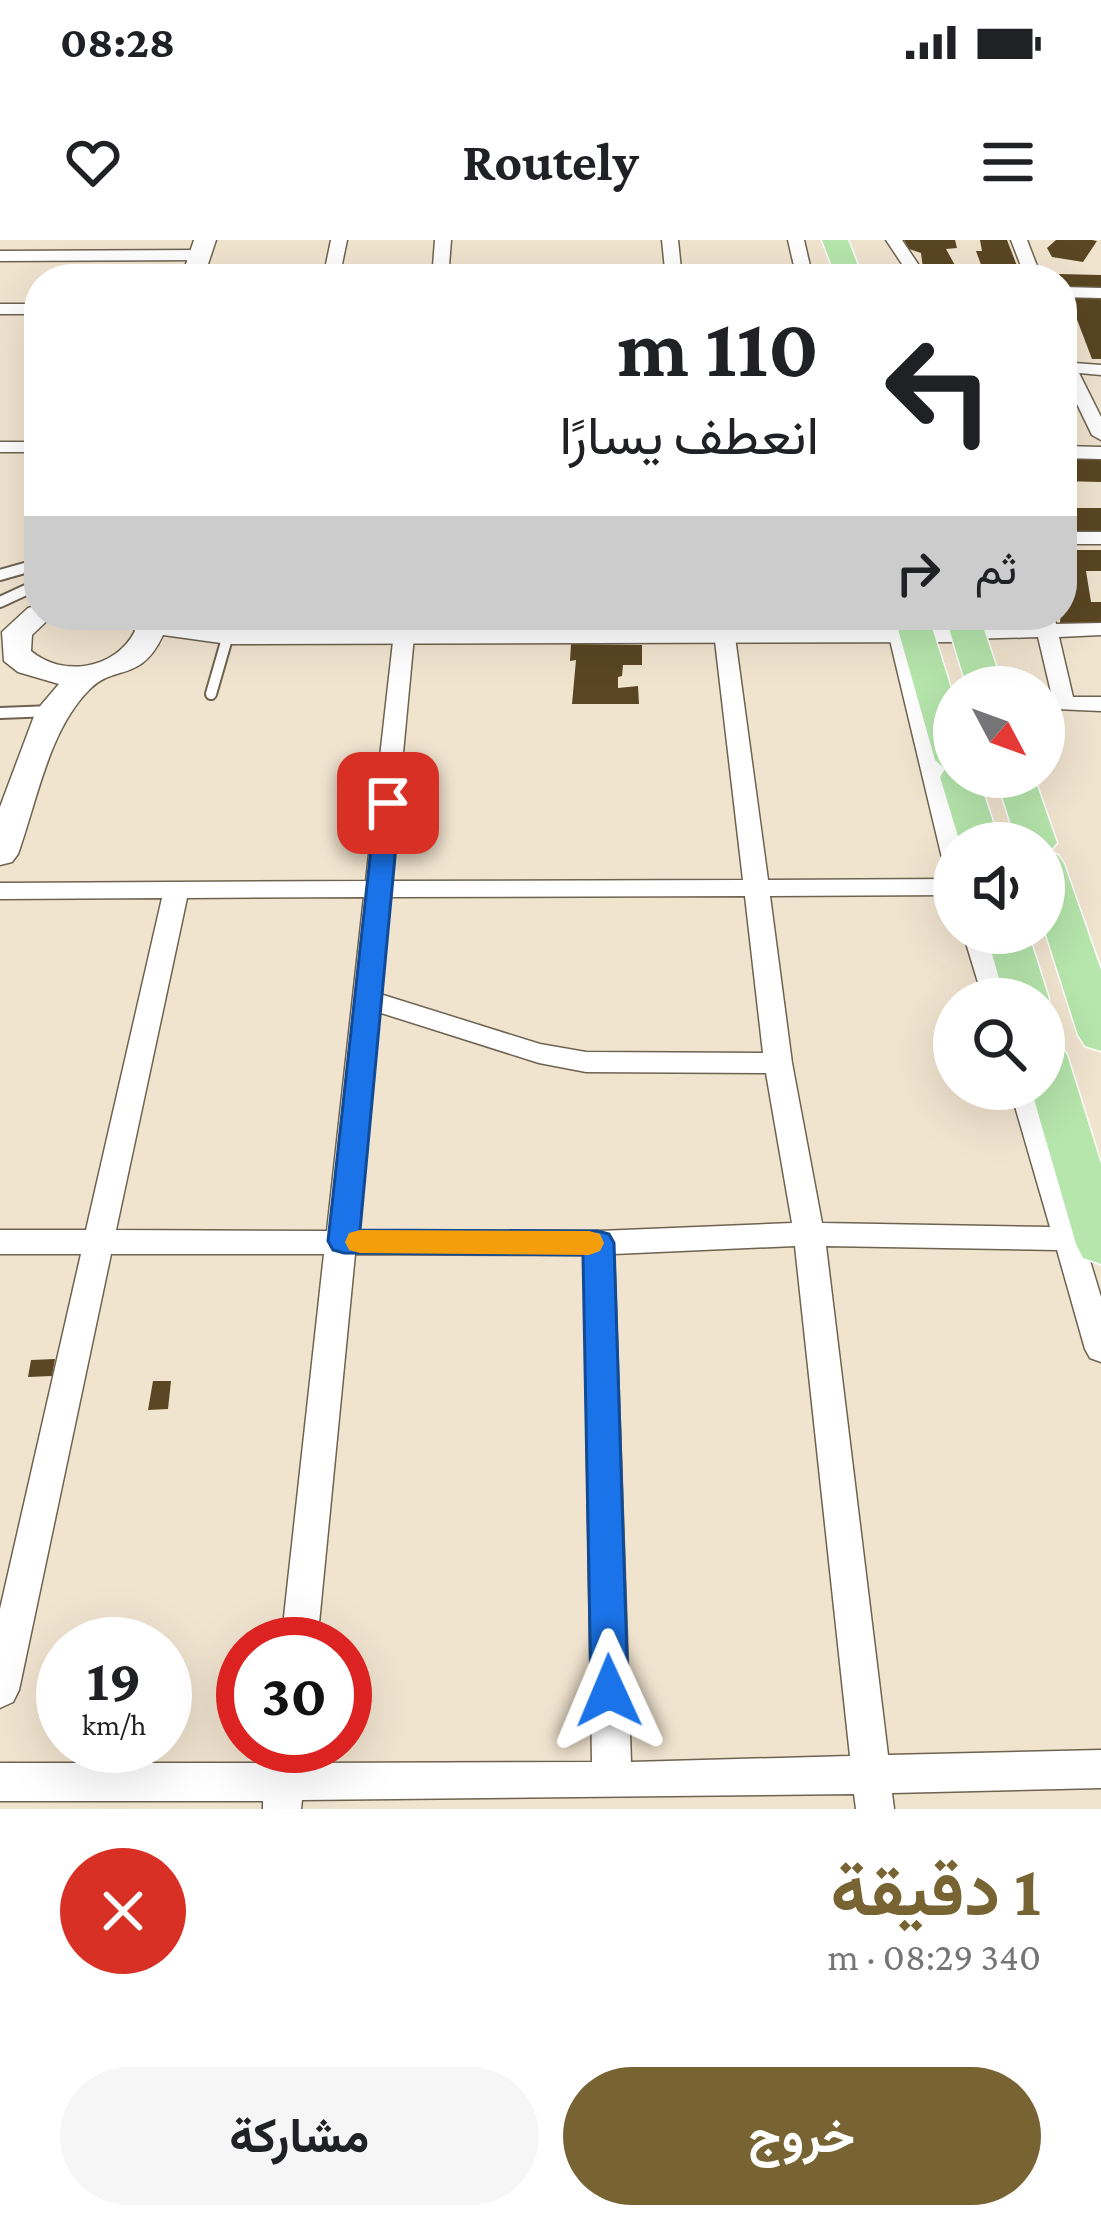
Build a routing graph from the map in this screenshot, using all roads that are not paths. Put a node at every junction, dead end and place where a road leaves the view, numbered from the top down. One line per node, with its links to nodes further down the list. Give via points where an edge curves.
1 (77, 248): 2 (street); 3 (street)
2 (203, 248)
3 (0, 256)
4 (1077, 390): 5 (street)
5 (1101, 435)
6 (144, 630): 17 (street, via 129,660)
7 (203, 630): 16 (lane)
8 (404, 630): 24 (street)
9 (724, 630): 25 (street)
10 (905, 630): 21 (street)
11 (907, 630): 18 (main road)
12 (966, 630): 15 (main road)
13 (1047, 630): 19 (street, via 1063,704)
14 (15, 632): 17 (street, via 19,660)
15 (978, 666)
16 (211, 694)
17 (52, 695): 20 (lane); 22 (street)
18 (933, 702)
19 (1101, 704)
20 (0, 713)
21 (946, 822)
22 (0, 854)
23 (933, 887): 25 (street)
24 (380, 888): 25 (street); 26 (street); 29 (street)
25 (756, 889): 31 (street)
26 (176, 890): 27 (street); 38 (street)
27 (0, 891)
28 (1065, 927): 30 (main road)
29 (369, 1000): 31 (street, via 586,1062); 35 (street)
30 (1101, 1035)
31 (778, 1064): 34 (street)
32 (1033, 1110): 36 (street)
33 (1056, 1110): 36 (main road)
34 (809, 1234): 36 (street); 39 (street); 47 (street)
35 (344, 1241): 38 (street); 39 (street); 41 (street)
36 (1086, 1241): 40 (street)
37 (0, 1242): 38 (street)
38 (100, 1242): 42 (street)
39 (598, 1243): 45 (street)
40 (1101, 1349)
41 (302, 1617)
42 (0, 1690)
43 (1101, 1769): 47 (street)
44 (285, 1778): 45 (street); 46 (street)
45 (611, 1781): 47 (street)
46 (0, 1782)
47 (873, 1792)

